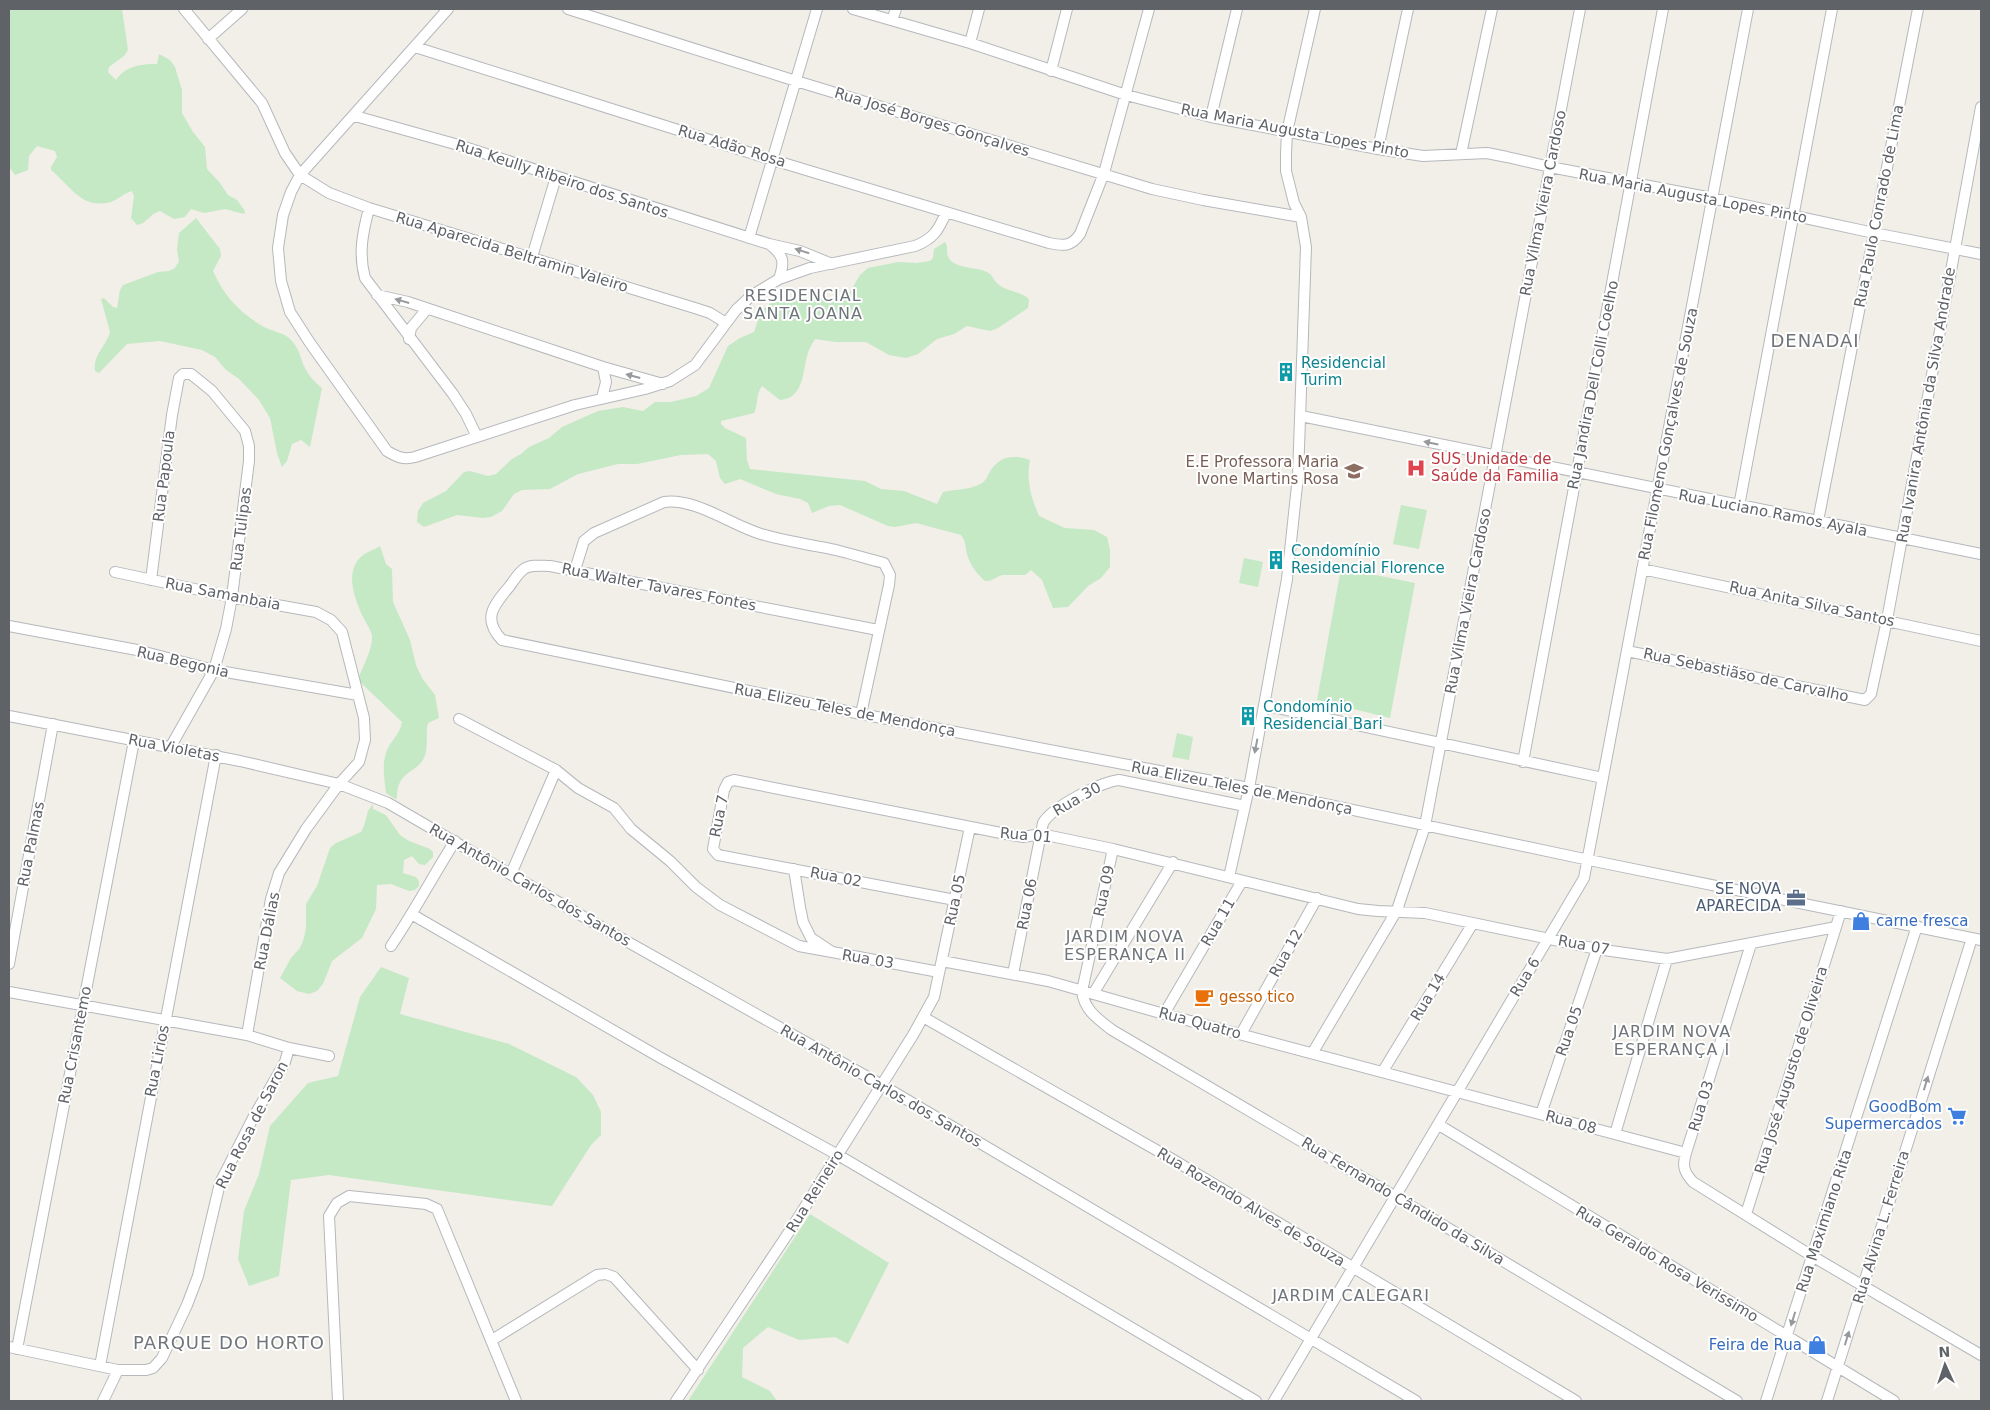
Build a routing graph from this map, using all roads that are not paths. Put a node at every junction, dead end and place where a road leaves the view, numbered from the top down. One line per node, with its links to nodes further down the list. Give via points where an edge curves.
1 (184, 9): 21 (street)
2 (242, 9): 21 (street)
3 (448, 9): 23 (street)
4 (568, 9): 25 (street, Rua José Borges Gonçalves)
5 (818, 9): 25 (street)
6 (853, 9): 20 (street, Rua Maria Augusta Lopes Pinto)
7 (896, 9): 20 (street)
8 (979, 9): 22 (street)
9 (1066, 9): 24 (street)
10 (1149, 9): 26 (street)
11 (1237, 9): 29 (street)
12 (1314, 9): 30 (street, Rua 11)
13 (1408, 9): 31 (street)
14 (1492, 9): 32 (street)
15 (1580, 9): 34 (street, Rua Vilma Vieira Cardoso)
16 (1663, 9): 38 (street, Rua Jandira Dell Colli Coelho)
17 (1748, 9): 39 (street, Rua Filomeno Gonçalves de Souza)
18 (1832, 9): 42 (street)
19 (1918, 9): 44 (street, Rua Paulo Conrado de Lima)
20 (892, 20): 22 (street, Rua Maria Augusta Lopes Pinto)
21 (208, 40): 36 (street, via 262,103 285,153)
22 (970, 44): 24 (street, Rua Maria Augusta Lopes Pinto)
23 (416, 47): 28 (street); 33 (street, Rua Adão Rosa)
24 (1051, 71): 26 (street, Rua Maria Augusta Lopes Pinto)
25 (796, 81): 33 (street); 35 (street, Rua José Borges Gonçalves)
26 (1126, 95): 29 (street, Rua Maria Augusta Lopes Pinto); 35 (street)
27 (1981, 107): 47 (street, Rua Ivanira Antônia da Silva Andrade)
28 (355, 116): 36 (street); 37 (street, Rua Keully Ribeiro dos Santos)
29 (1211, 117): 30 (street, Rua Maria Augusta Lopes Pinto)
30 (1287, 132): 31 (street, Rua Maria Augusta Lopes Pinto); 43 (street, Rua 11, via 1286,171)
31 (1378, 149): 32 (street, Rua Maria Augusta Lopes Pinto, via 1423,156)
32 (1461, 154): 34 (street, Rua Maria Augusta Lopes Pinto, via 1487,153)
33 (773, 160): 41 (street, Rua Adão Rosa); 45 (street)
34 (1550, 167): 38 (street, Rua Maria Augusta Lopes Pinto); 62 (street, Rua Vilma Vieira Cardoso)
35 (1104, 174): 41 (street, Rua Adão Rosa, via 1080,234 1074,242 1064,246); 43 (street, Rua José Borges Gonçalves, via 1202,200)
36 (300, 175): 40 (street, Rua Aparecida Beltramin Valeiro, via 329,193); 61 (street, via 283,215 278,248 290,312 310,343 387,451 398,458 414,457)
37 (556, 176): 45 (street, Rua Keully Ribeiro dos Santos); 49 (street)
38 (1631, 183): 39 (street, Rua Maria Augusta Lopes Pinto); 63 (street, Rua Jandira Dell Colli Coelho)
39 (1712, 198): 42 (street, Rua Maria Augusta Lopes Pinto); 64 (street, Rua Filomeno Gonçalves de Souza)
40 (369, 208): 49 (street, Rua Aparecida Beltramin Valeiro); 52 (street, via 360,251 361,264 365,278)
41 (946, 213): 50 (street, via 940,228 928,241)
42 (1794, 216): 44 (street, Rua Maria Augusta Lopes Pinto); 65 (street)
43 (1301, 217): 60 (street, Rua 11, via 1307,275)
44 (1874, 233): 47 (street, Rua Maria Augusta Lopes Pinto); 66 (street, Rua Paulo Conrado de Lima)
45 (749, 238): 46 (street, Rua Keully Ribeiro dos Santos)
46 (770, 244): 50 (street, Rua Keully Ribeiro dos Santos, one-way to 46, via 800,251); 51 (street, via 781,256 783,267)
47 (1954, 249): 48 (street, Rua Maria Augusta Lopes Pinto); 67 (street, Rua Ivanira Antônia da Silva Andrade)
48 (1981, 254)
49 (532, 257): 54 (street, Rua Aparecida Beltramin Valeiro, via 710,313)
50 (832, 264): 51 (street)
51 (779, 278): 54 (street, via 751,296)
52 (377, 295): 53 (street, one-way to 52); 55 (street)
53 (427, 309): 55 (street, via 415,321); 56 (street)
54 (726, 323): 58 (street, via 695,365)
55 (409, 339): 61 (street, via 452,394)
56 (603, 367): 58 (street, one-way to 56); 59 (street, via 606,382)
57 (183, 374): 72 (street, Rua Papoula, via 179,378 172,415); 73 (street, Rua Tulipas, via 191,374 212,391 245,431 249,446)
58 (664, 384): 59 (street)
59 (602, 398): 61 (street)
60 (1301, 416): 62 (street, Rua Luciano Ramos Ayala, one-way to 60); 84 (street, Rua 11, via 1287,580)
61 (477, 437)
62 (1496, 457): 63 (street, Rua Luciano Ramos Ayala); 90 (street, Rua Vilma Vieira Cardoso)
63 (1576, 473): 64 (street, Rua Luciano Ramos Ayala); 93 (street, Rua Jandira Dell Colli Coelho)
64 (1657, 489): 65 (street, Rua Luciano Ramos Ayala); 69 (street, Rua Filomeno Gonçalves de Souza)
65 (1739, 506): 66 (street, Rua Luciano Ramos Ayala)
66 (1818, 521): 67 (street, Rua Luciano Ramos Ayala)
67 (1902, 539): 68 (street, Rua Luciano Ramos Ayala); 75 (street, Rua Ivanira Antônia da Silva Andrade)
68 (1981, 554)
69 (1642, 569): 75 (street, Rua Anita Silva Santos); 80 (street, Rua Filomeno Gonçalves de Souza)
70 (576, 570): 77 (street, Rua Walter Tavares Fontes); 77 (street, via 584,541 594,533 664,502 675,501 690,504 759,534 884,563 890,575); 78 (street, Rua Walter Tavares Fontes, via 550,566 524,569 492,610 492,628)
71 (114, 572): 72 (street, Rua Samanbaia)
72 (151, 580): 73 (street, Rua Samanbaia)
73 (232, 598): 74 (street, Rua Samanbaia, via 316,612); 81 (street, Rua Tulipas)
74 (330, 620): 82 (street, Rua Dálias, via 342,632)
75 (1887, 620): 79 (street, Rua Anita Silva Santos); 83 (street, Rua Ivanira Antônia da Silva Andrade, via 1871,694)
76 (9, 626): 81 (street, Rua Begonia, via 137,650)
77 (878, 630): 85 (street)
78 (502, 640): 85 (street, Rua Elizeu Teles de Mendonça)
79 (1981, 640)
80 (1627, 651): 83 (street, Rua Sebastiãso de Carvalho); 95 (street, Rua Filomeno Gonçalves de Souza)
81 (214, 670): 82 (street, Rua Begonia); 91 (street, Rua Tulipas)
82 (358, 694): 97 (street, Rua Dálias, via 365,740 359,762)
83 (1865, 700)
84 (1264, 705): 90 (street); 98 (street, Rua 11, one-way to 98)
85 (861, 714): 98 (street, Rua Elizeu Teles de Mendonça)
86 (9, 716): 88 (street, Rua Violetas)
87 (458, 719): 94 (street)
88 (53, 724): 89 (street, Rua Violetas); 128 (street, Rua Palmas)
89 (134, 741): 91 (street, Rua Violetas); 134 (street, Rua Crisantemo)
90 (1441, 744): 93 (street); 100 (street, Rua Vilma Vieira Cardoso)
91 (171, 746): 92 (street, Rua Violetas)
92 (216, 755): 97 (street, Rua Violetas); 137 (street, Rua Lirios)
93 (1523, 762): 95 (street)
94 (556, 770): 109 (street); 125 (street, via 578,788 614,808 631,829 708,898 799,946)
95 (1603, 778): 106 (street, Rua Filomeno Gonçalves de Souza)
96 (734, 780): 101 (street, Rua 01); 105 (street, Rua 7, via 728,782 724,790 713,850)
97 (339, 784): 103 (street, Rua Antônio Carlos dos Santos, via 388,803); 139 (street, Rua Dálias, via 279,873 271,899)
98 (1249, 788): 99 (street, Rua 11); 100 (street, Rua Elizeu Teles de Mendonça)
99 (1244, 806): 102 (street, Rua 30, via 1120,780 1109,781 1052,812 1043,823); 110 (street, Rua 11)
100 (1425, 826): 106 (street, Rua Elizeu Teles de Mendonça); 114 (street, Rua Vilma Vieira Cardoso)
101 (970, 827): 102 (street, Rua 01, via 1023,837); 113 (street, Rua 05)
102 (1041, 834): 104 (street, Rua 01); 130 (street, Rua 06)
103 (455, 841): 109 (street, Rua Antônio Carlos dos Santos); 116 (street)
104 (1113, 849): 107 (street, Rua 01); 131 (street, Rua 09)
105 (718, 855): 108 (street, Rua 02)
106 (1589, 860): 115 (street, Rua Elizeu Teles de Mendonça); 120 (street, Rua 6, via 1584,878)
107 (1173, 862): 110 (street, Rua 01); 133 (street)
108 (794, 869): 113 (street, Rua 02); 125 (street, Rua 03, via 803,922 811,938)
109 (511, 874): 144 (street, Rua Antônio Carlos dos Santos)
110 (1229, 878): 111 (street, Rua 01)
111 (1242, 881): 112 (street, Rua 01); 135 (street, Rua 11)
112 (1317, 898): 114 (street, Rua 07, via 1358,909); 138 (street, Rua 12)
113 (954, 900): 127 (street, Rua 05)
114 (1397, 910): 117 (street, Rua 07); 141 (street, Rua Vilma Vieira Cardoso)
115 (1841, 911): 118 (street, Rua Elizeu Teles de Mendonça); 119 (street)
116 (413, 915): 123 (street); 150 (street)
117 (1473, 923): 120 (street, Rua 07); 143 (street, Rua 14)
118 (1917, 926): 121 (street, Rua Elizeu Teles de Mendonça); 153 (street, Rua Maximiano Rita)
119 (1836, 927): 122 (street, Rua 07); 152 (street, Rua José Augusto de Oliveira)
120 (1549, 938): 124 (street, Rua 07); 145 (street, Rua 6)
121 (1976, 939): 155 (street, Rua Alvina L. Ferreira, one-way to 121)
122 (1751, 944): 126 (street, Rua 07); 149 (street, Rua 03)
123 (391, 946)
124 (1597, 949): 126 (street, Rua 07); 146 (street, Rua 05)
125 (832, 952): 129 (street, Rua 03)
126 (1668, 958): 148 (street)
127 (942, 961): 129 (street, Rua 05); 130 (street, Rua Quatro)
128 (9, 964)
129 (940, 972): 136 (street, Rua Reineiro, via 934,997)
130 (1013, 974): 131 (street, Rua Quatro)
131 (1082, 991): 133 (street, Rua Quatro); 151 (street, Rua Fernando Cândido da Silva, via 1083,1001 1090,1012 1112,1030)
132 (9, 992): 134 (street)
133 (1093, 994): 135 (street, Rua Quatro)
134 (83, 1005): 137 (street); 159 (street, Rua Crisantemo)
135 (1164, 1014): 138 (street, Rua Quatro)
136 (923, 1017): 144 (street, Rua Reineiro); 154 (street, Rua Rozendo Alves de Souza)
137 (164, 1021): 139 (street); 161 (street, Rua Lirios)
138 (1241, 1034): 141 (street, Rua Quatro)
139 (248, 1035): 140 (street)
140 (289, 1048): 142 (street); 163 (street, Rua Rosa de Saron, via 285,1062 220,1183 198,1276 162,1358 146,1370)
141 (1313, 1052): 143 (street, Rua Quatro)
142 (329, 1056)
143 (1383, 1071): 145 (street, Rua Quatro)
144 (882, 1085): 150 (street, Rua Reineiro); 157 (street, Rua Antônio Carlos dos Santos)
145 (1456, 1092): 146 (street, Rua 08); 147 (street, Rua 6)
146 (1541, 1114): 148 (street, Rua 08)
147 (1439, 1125): 151 (street, Rua 6); 156 (street, Rua Geraldo Rosa Verissimo)
148 (1615, 1134): 149 (street, Rua 08)
149 (1686, 1153): 152 (street, via 1683,1163 1693,1182)
150 (838, 1155): 164 (street, Rua Reineiro); 169 (street)
151 (1396, 1197): 154 (street, Rua 6); 173 (street, Rua Fernando Cândido da Silva)
152 (1746, 1214): 153 (street)
153 (1812, 1256): 155 (street); 156 (street, Rua Maximiano Rita, one-way to 156)
154 (1353, 1267): 157 (street, Rua 6); 172 (street, Rua Rozendo Alves de Souza)
155 (1863, 1285): 160 (street); 162 (street, Rua Alvina L. Ferreira, one-way to 155)
156 (1787, 1337): 162 (street, Rua Geraldo Rosa Verissimo); 174 (street, Rua Maximiano Rita)
157 (1310, 1338): 170 (street, Rua 6); 171 (street, Rua Antônio Carlos dos Santos)
158 (492, 1340): 164 (street, via 597,1275 606,1274 614,1277); 166 (street, via 437,1209 426,1204 342,1198 329,1216); 167 (street)
159 (13, 1348): 161 (street)
160 (1981, 1355)
161 (100, 1366): 163 (street)
162 (1838, 1368): 175 (street, Rua Alvina L. Ferreira); 176 (street, Rua Geraldo Rosa Verissimo)
163 (118, 1370): 165 (street)
164 (698, 1370): 168 (street, Rua Reineiro)
165 (104, 1401)
166 (338, 1401)
167 (516, 1401)
168 (676, 1401)
169 (1256, 1401)
170 (1274, 1401)
171 (1416, 1401)
172 (1576, 1401)
173 (1737, 1401)
174 (1766, 1401)
175 (1827, 1401)
176 (1894, 1401)

